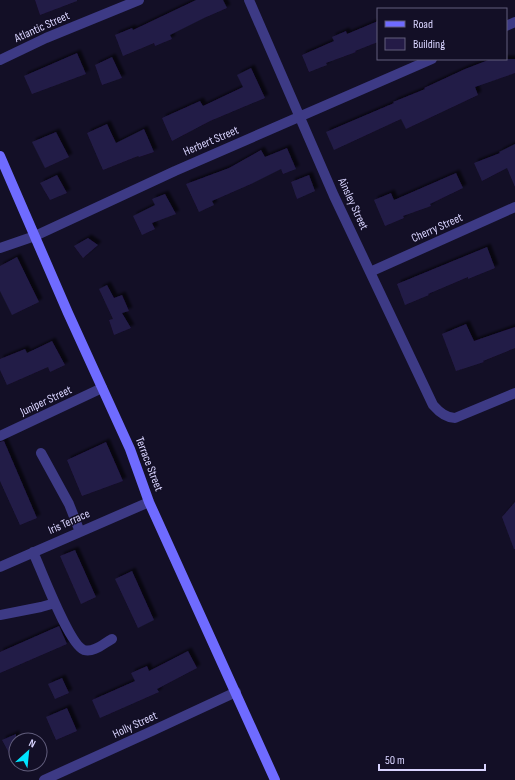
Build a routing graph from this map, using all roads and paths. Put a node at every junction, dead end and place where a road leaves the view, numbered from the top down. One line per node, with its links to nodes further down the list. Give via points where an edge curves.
1 (138, 0): 3 (street, Atlantic Street)
2 (250, 0): 5 (street, Ainsley Street)
3 (0, 60)
4 (430, 60): 5 (street, Herbert Street)
5 (299, 117): 8 (street, Herbert Street, via 174,170); 10 (street, Ainsley Street)
6 (0, 156): 8 (street, Terrace Street)
7 (515, 207): 10 (street, Cherry Street)
8 (35, 236): 9 (street, Herbert Street); 11 (street, Terrace Street)
9 (0, 248)
10 (370, 272): 12 (street, Ainsley Street, via 433,405 438,410 455,418)
11 (102, 388): 13 (street, Juniper Street); 15 (street, Terrace Street, via 130,449)
12 (515, 392)
13 (0, 436)
14 (41, 453): 16 (street, via 69,504)
15 (149, 502): 16 (street, Iris Terrace); 22 (street, Terrace Street)
16 (80, 532): 17 (street, Iris Terrace)
17 (33, 552): 18 (street, Iris Terrace); 19 (street)
18 (0, 567)
19 (55, 603): 20 (street); 21 (street, via 75,642 83,650 97,648)
20 (0, 615)
21 (112, 639)
22 (236, 692): 23 (street, Holly Street); 24 (street, Terrace Street)
23 (44, 780)
24 (275, 780)

